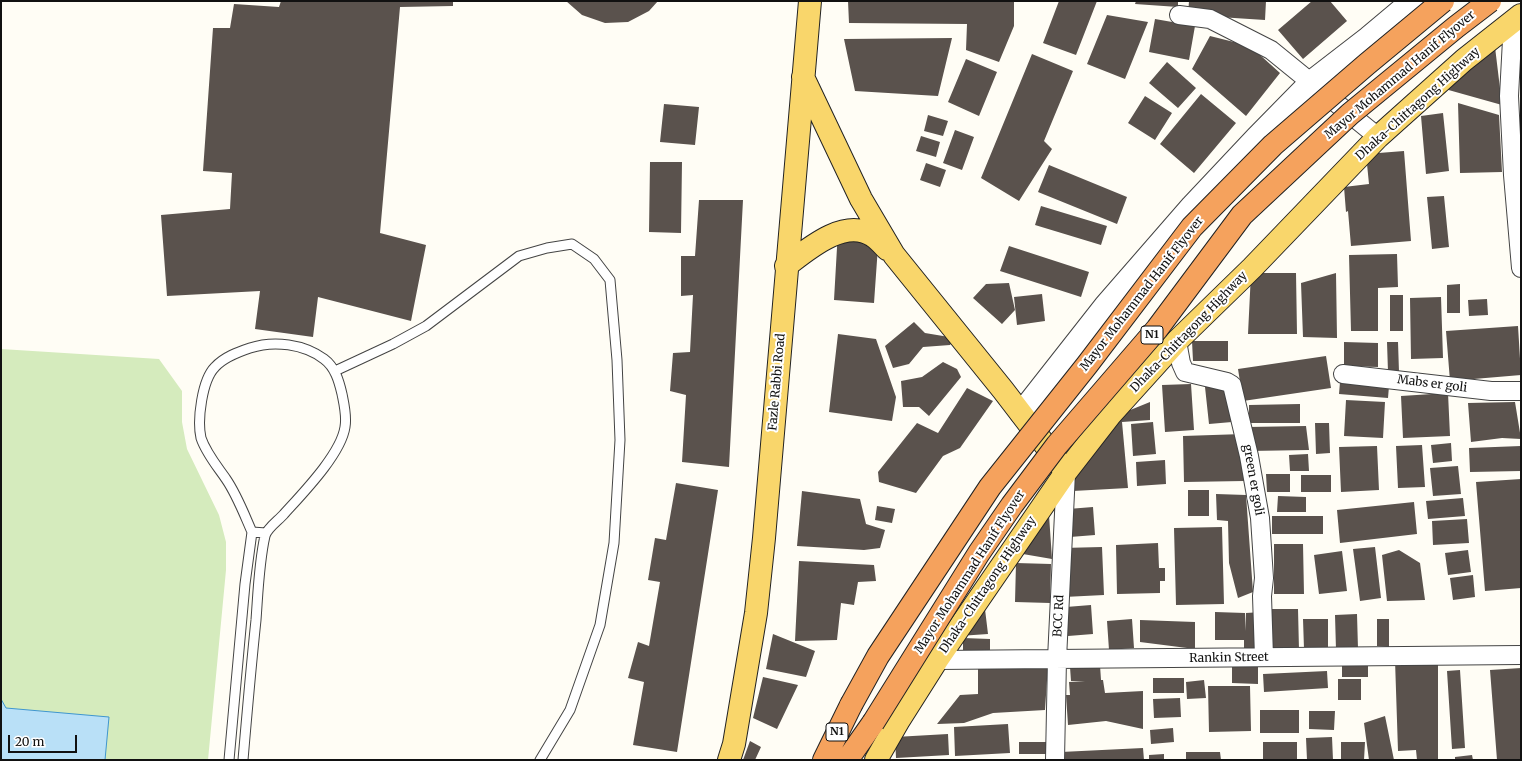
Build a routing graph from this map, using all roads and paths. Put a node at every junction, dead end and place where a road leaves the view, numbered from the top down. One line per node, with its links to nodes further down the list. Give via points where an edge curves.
1 (810, 1): 7 (main road, Fazle Rabbi Road)
2 (1412, 1): 8 (street)
3 (1443, 1): 31 (highway, Mayor Mohammad Hanif Flyover / N1, bridge, via 1273,145 1192,228 990,487 878,656)
4 (1490, 1): 32 (highway, Mayor Mohammad Hanif Flyover / N1, bridge, via 1350,114 1242,215 1157,329 1057,445 1012,505 874,723)
5 (1179, 15): 8 (street, via 1210,19 1224,26 1271,50)
6 (1517, 18): 9 (main road, Dhaka-Chittagong Highway, via 1464,60); 11 (street, via 1509,96)
7 (803, 76): 10 (main road, via 861,199); 12 (main road, Fazle Rabbi Road)
8 (1311, 82): 9 (street); 17 (street, via 1187,212 1105,306)
9 (1378, 137): 13 (main road, Dhaka-Chittagong Highway, via 1252,268)
10 (894, 255): 12 (main road, via 872,235 843,231 811,247); 17 (main road)
11 (1520, 259)
12 (786, 266): 30 (main road, Fazle Rabbi Road, via 756,613 734,744)
13 (1177, 341): 18 (main road, Dhaka-Chittagong Highway, via 1111,414); 22 (street, green er goli, via 1185,372 1222,380 1232,385 1249,456 1260,518 1264,578)
14 (335, 371): 19 (lane, via 326,360 314,352 277,343 258,345 239,352 214,368 204,388 200,411 201,438 235,494); 20 (lane, via 345,407 345,426 340,443 316,478); 29 (lane, via 426,326 519,256 572,244 594,259 610,280 620,440 614,543 600,625 570,710)
15 (1343, 374): 16 (street, Mabs er goli, via 1491,391)
16 (1521, 391)
17 (1021, 413): 18 (main road)
18 (1066, 472): 24 (street, BCC Rd); 26 (main road, Dhaka-Chittagong Highway)
19 (252, 532): 20 (lane); 23 (lane)
20 (266, 533): 25 (lane)
21 (1521, 655): 22 (street, Rankin Street)
22 (1264, 657): 24 (street, Rankin Street)
23 (238, 659): 25 (lane); 27 (lane)
24 (1057, 659): 26 (street, Rankin Street); 34 (street, BCC Rd)
25 (252, 660): 28 (lane)
26 (937, 660): 33 (main road, Dhaka-Chittagong Highway)
27 (228, 760)
28 (243, 760)
29 (540, 760)
30 (729, 760)
31 (824, 760)
32 (847, 760)
33 (876, 760)
34 (1055, 760)

